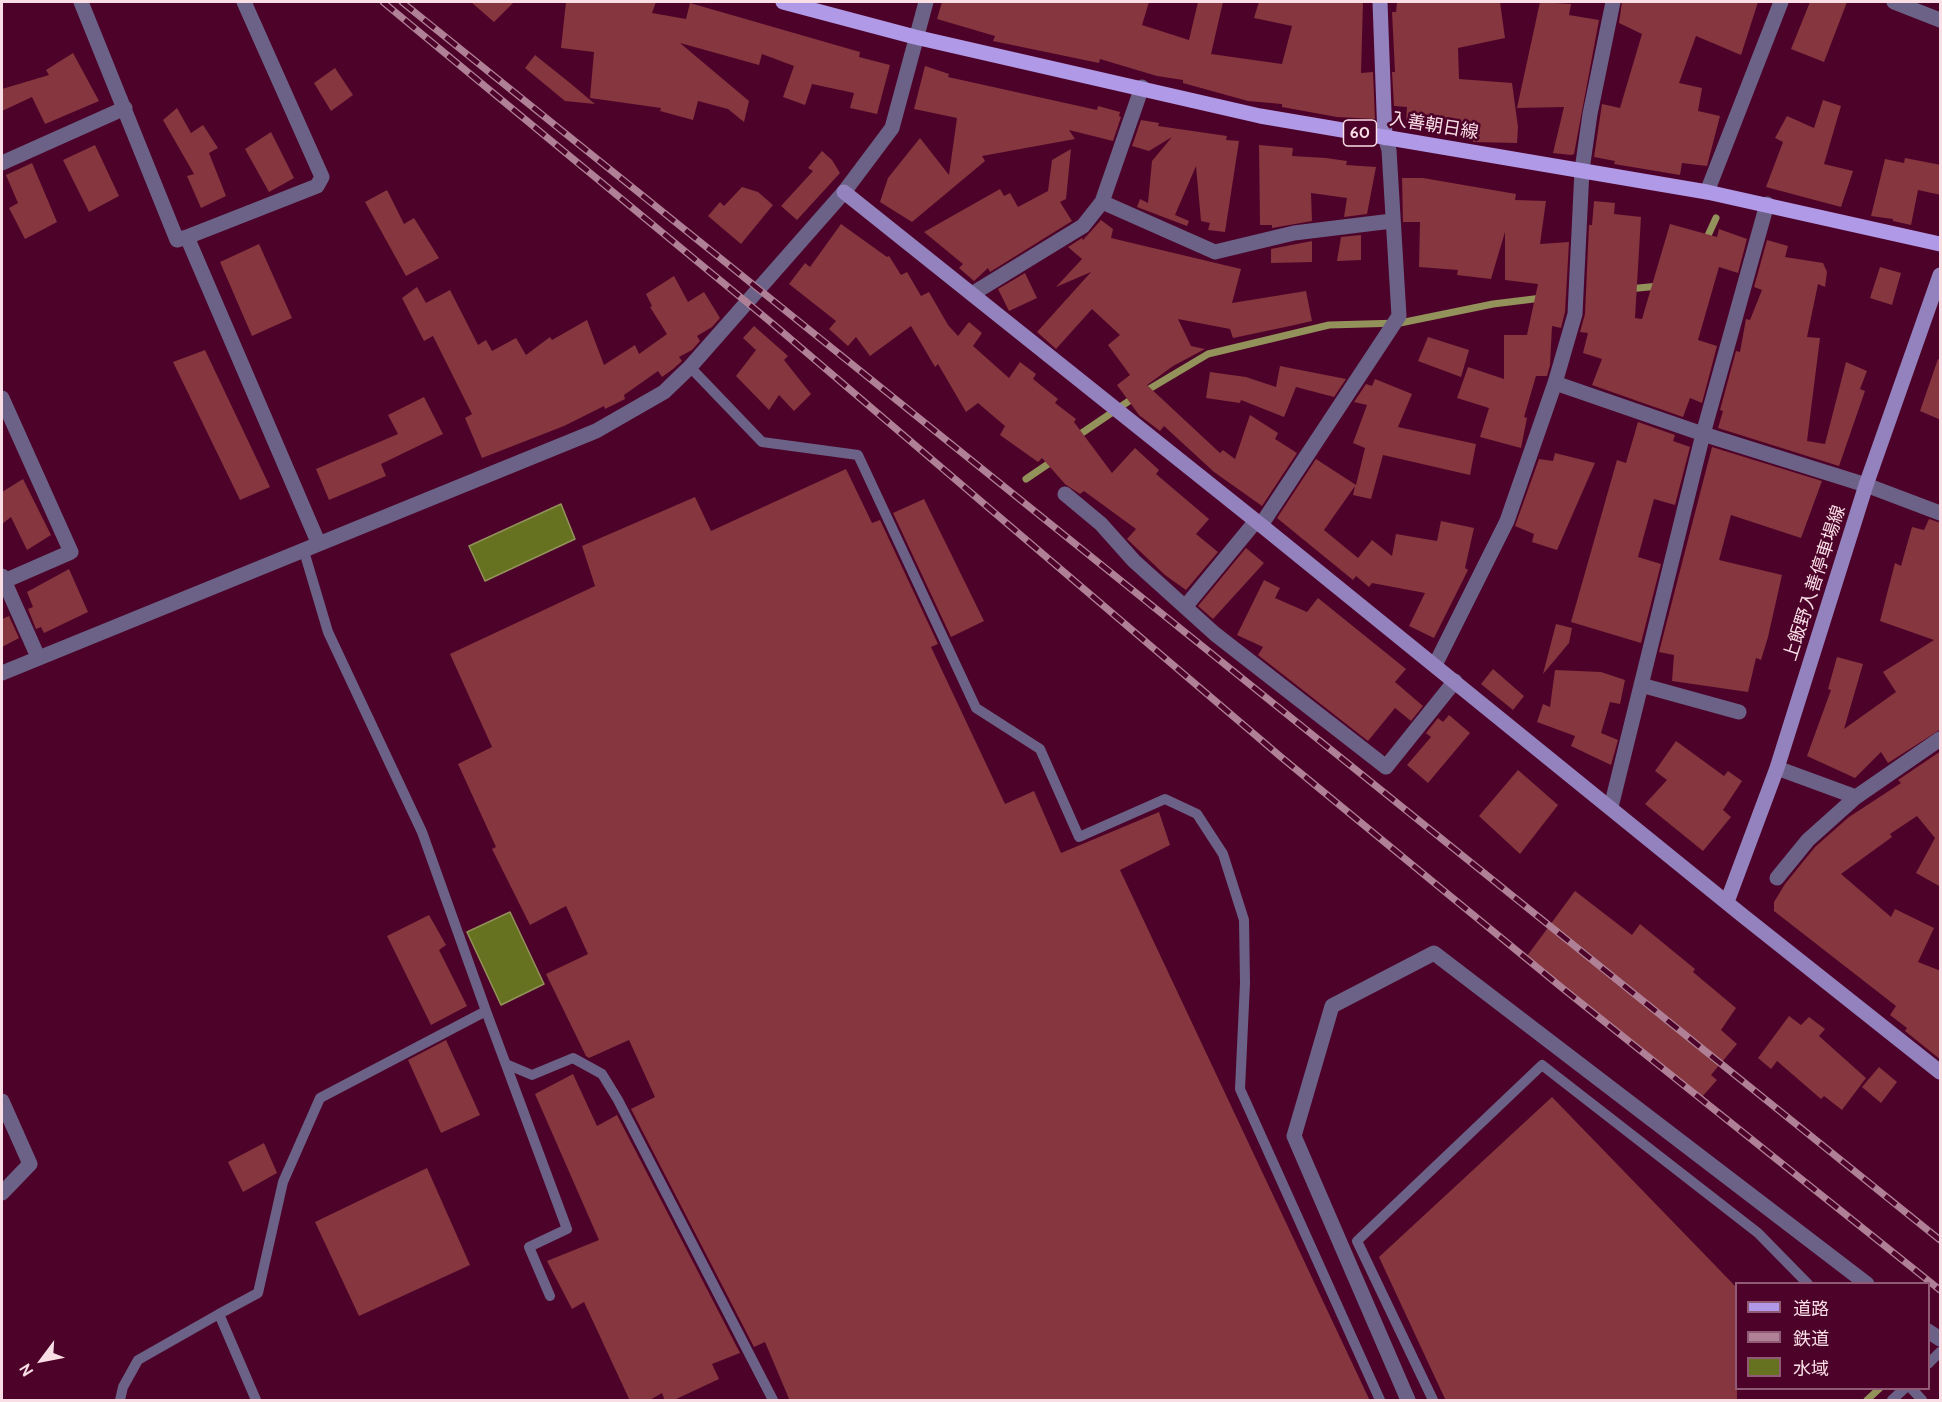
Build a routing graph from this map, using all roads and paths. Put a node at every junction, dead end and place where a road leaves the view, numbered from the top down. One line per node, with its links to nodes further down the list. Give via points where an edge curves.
1 (81, 2): 12 (street)
2 (244, 2): 21 (street, via 322,177 317,186)
3 (783, 2): 10 (main road, 入善朝日線 / 60)
4 (926, 2): 10 (street)
5 (1380, 2): 13 (street)
6 (1613, 2): 15 (street)
7 (1781, 2): 17 (street)
8 (1894, 2): 9 (street)
9 (1941, 20)
10 (915, 37): 11 (main road, 入善朝日線 / 60); 16 (street, via 892,128)
11 (1142, 87): 13 (main road, 入善朝日線 / 60, via 1260,116); 18 (street)
12 (125, 108): 14 (street); 21 (street, via 177,240)
13 (1385, 138): 15 (main road, 入善朝日線 / 60); 20 (street)
14 (2, 163)
15 (1582, 170): 17 (main road, 入善朝日線 / 60); 26 (street, via 1575,314)
16 (844, 192): 24 (street); 25 (street)
17 (1707, 192): 19 (main road, 入善朝日線 / 60)
18 (1102, 202): 20 (street, via 1215,252 1294,233); 24 (street, via 1083,226)
19 (1767, 204): 22 (main road, 入善朝日線 / 60); 28 (street)
20 (1392, 221): 32 (street, via 1400,316)
21 (187, 237): 33 (street)
22 (1941, 244)
23 (1941, 275): 29 (street, 上飯野入善停車場線)
24 (972, 294): 32 (street)
25 (690, 367): 33 (street, via 664,392 596,431); 63 (lane, via 762,442 858,455 976,708 1040,749 1079,837 1165,800 1197,814 1222,854 1244,920 1240,1089)
26 (1555, 383): 28 (street); 37 (street, via 1507,521)
27 (2, 398): 34 (street, via 71,552)
28 (1703, 434): 29 (street); 40 (street)
29 (1866, 485): 31 (street); 43 (street, 上飯野入善停車場線)
30 (1065, 494): 35 (street)
31 (1941, 513)
32 (1258, 523): 35 (street); 37 (street)
33 (311, 545): 36 (street); 48 (lane, via 328,632 422,832)
34 (2, 580): 36 (street)
35 (1185, 607): 39 (street, via 1259,671 1386,767)
36 (39, 657): 38 (street)
37 (1435, 665): 39 (street)
38 (2, 673)
39 (1455, 681): 45 (street)
40 (1641, 685): 41 (street); 45 (street)
41 (1739, 712)
42 (1941, 739): 44 (street)
43 (1777, 768): 44 (street); 47 (street, 上飯野入善停車場線)
44 (1856, 797): 46 (street, via 1808,840)
45 (1611, 807): 47 (street)
46 (1777, 878)
47 (1726, 902): 50 (street)
48 (486, 1011): 49 (lane); 56 (lane, via 320,1098 283,1182 258,1293)
49 (506, 1064): 55 (lane, via 567,1228 529,1247); 62 (lane, via 532,1075 573,1058 602,1074)
50 (1941, 1072)
51 (2, 1101): 52 (street, via 30,1164)
52 (2, 1193)
53 (1806, 1282): 65 (lane, via 1758,1233 1542,1065 1357,1241)
54 (1865, 1282): 64 (street, via 1434,953 1332,1006 1294,1136)
55 (550, 1296)
56 (219, 1314): 60 (lane, via 138,1360); 61 (lane)
57 (1941, 1352): 58 (lane)
58 (1930, 1363)
59 (1904, 1390): 66 (lane)
60 (120, 1401)
61 (256, 1401)
62 (773, 1401)
63 (1380, 1401)
64 (1408, 1401)
65 (1433, 1401)
66 (1892, 1401)

